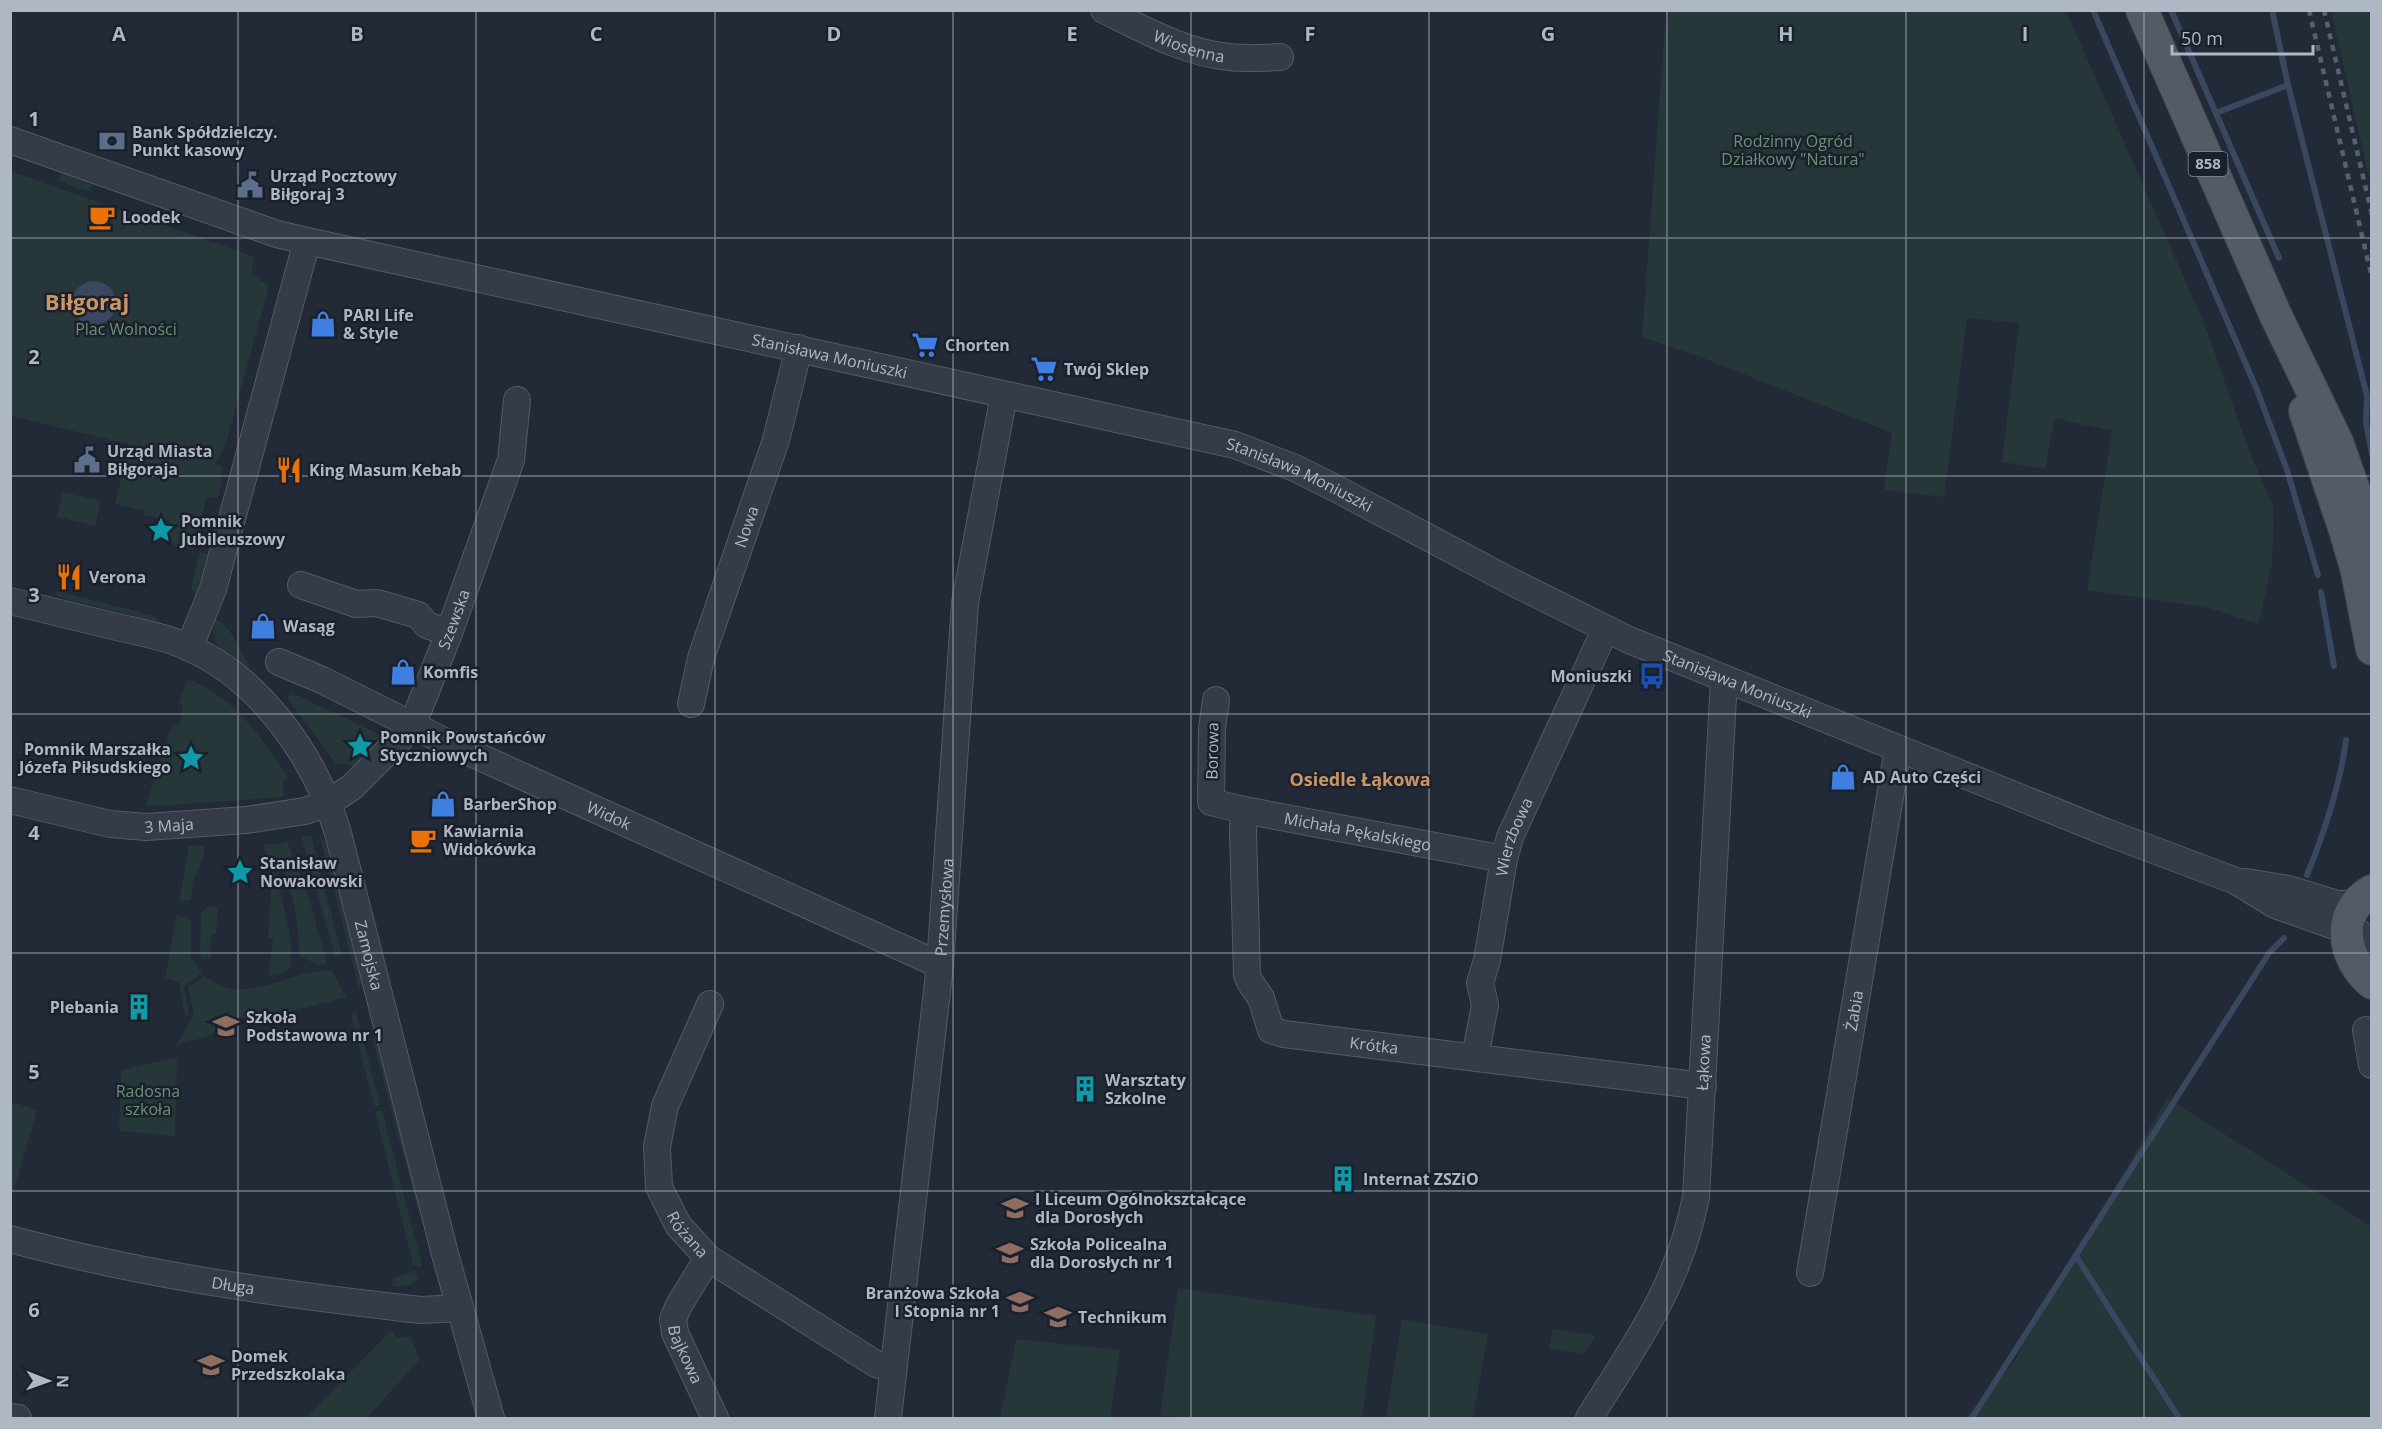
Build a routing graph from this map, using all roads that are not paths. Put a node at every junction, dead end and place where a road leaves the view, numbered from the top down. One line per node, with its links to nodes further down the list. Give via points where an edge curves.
1 (1104, 10): 3 (street, Wiosenna, via 1200,51 1227,57)
2 (2142, 10): 6 (main road, 858)
3 (1280, 57)
4 (10, 140): 5 (street)
5 (307, 242): 7 (street, Stanisława Moniuszki); 15 (street, via 213,589)
6 (2276, 316): 10 (main road, 858, via 2337,442); 16 (main road, 858, via 2357,571)
7 (799, 348): 8 (street, Stanisława Moniuszki); 20 (street, Nowa, via 776,440 701,657)
8 (1004, 395): 14 (street, Stanisława Moniuszki, via 1204,437 1260,454 1335,488); 29 (street, Przemysłowa, via 965,603)
9 (517, 400): 13 (street, Szewska, via 511,460)
10 (2372, 542)
11 (301, 585): 13 (street, via 356,604 377,603 418,615)
12 (10, 601): 15 (street, Zamojska)
13 (438, 629): 21 (street, Szewska)
14 (1605, 630): 18 (street, Stanisława Moniuszki); 27 (street, Wierzbowa, via 1514,828)
15 (189, 648): 25 (street, Zamojska, via 225,669 264,705 303,754)
16 (2372, 649)
17 (279, 662): 21 (street, Widok)
18 (1724, 679): 22 (street, Stanisława Moniuszki); 35 (street, Łąkowa)
19 (1215, 700): 24 (street, Borowa)
20 (691, 704)
21 (412, 725): 25 (street, Szewska, via 352,787); 29 (street, Widok)
22 (1898, 749): 28 (street, Stanisława Moniuszki, via 2236,880 2274,885 2337,904); 38 (street, Żabia)
23 (10, 800): 25 (street, 3 Maja, via 110,824 146,827 261,819 313,810)
24 (1211, 802): 26 (street, Michała Pękalskiego)
25 (328, 803): 39 (street, Zamojska)
26 (1244, 810): 27 (street, Michała Pękalskiego); 33 (street, Krótka, via 1247,975 1261,999 1271,1030)
27 (1504, 859): 33 (street, Wierzbowa, via 1480,983 1485,1005)
28 (2364, 924): 30 (main road, via 2349,948)
29 (940, 965): 40 (street, Przemysłowa)
30 (2372, 983)
31 (710, 1004): 37 (street, Różana, via 665,1106 657,1147 659,1187 678,1225)
32 (2366, 1030): 34 (street)
33 (1475, 1057): 35 (street, Krótka)
34 (2372, 1065)
35 (1703, 1086): 46 (street, Łąkowa, via 1696,1197 1678,1264 1658,1307)
36 (10, 1239): 39 (street, Długa, via 84,1257 269,1290 421,1310)
37 (708, 1258): 40 (street, Różana, via 876,1364); 44 (street, Bajkowa, via 673,1319 675,1333)
38 (1810, 1273)
39 (460, 1308): 43 (street, Zamojska)
40 (893, 1368): 45 (street, Przemysłowa)
41 (10, 1417): 42 (street)
42 (18, 1419)
43 (491, 1419)
44 (715, 1419)
45 (888, 1419)
46 (1589, 1419)

